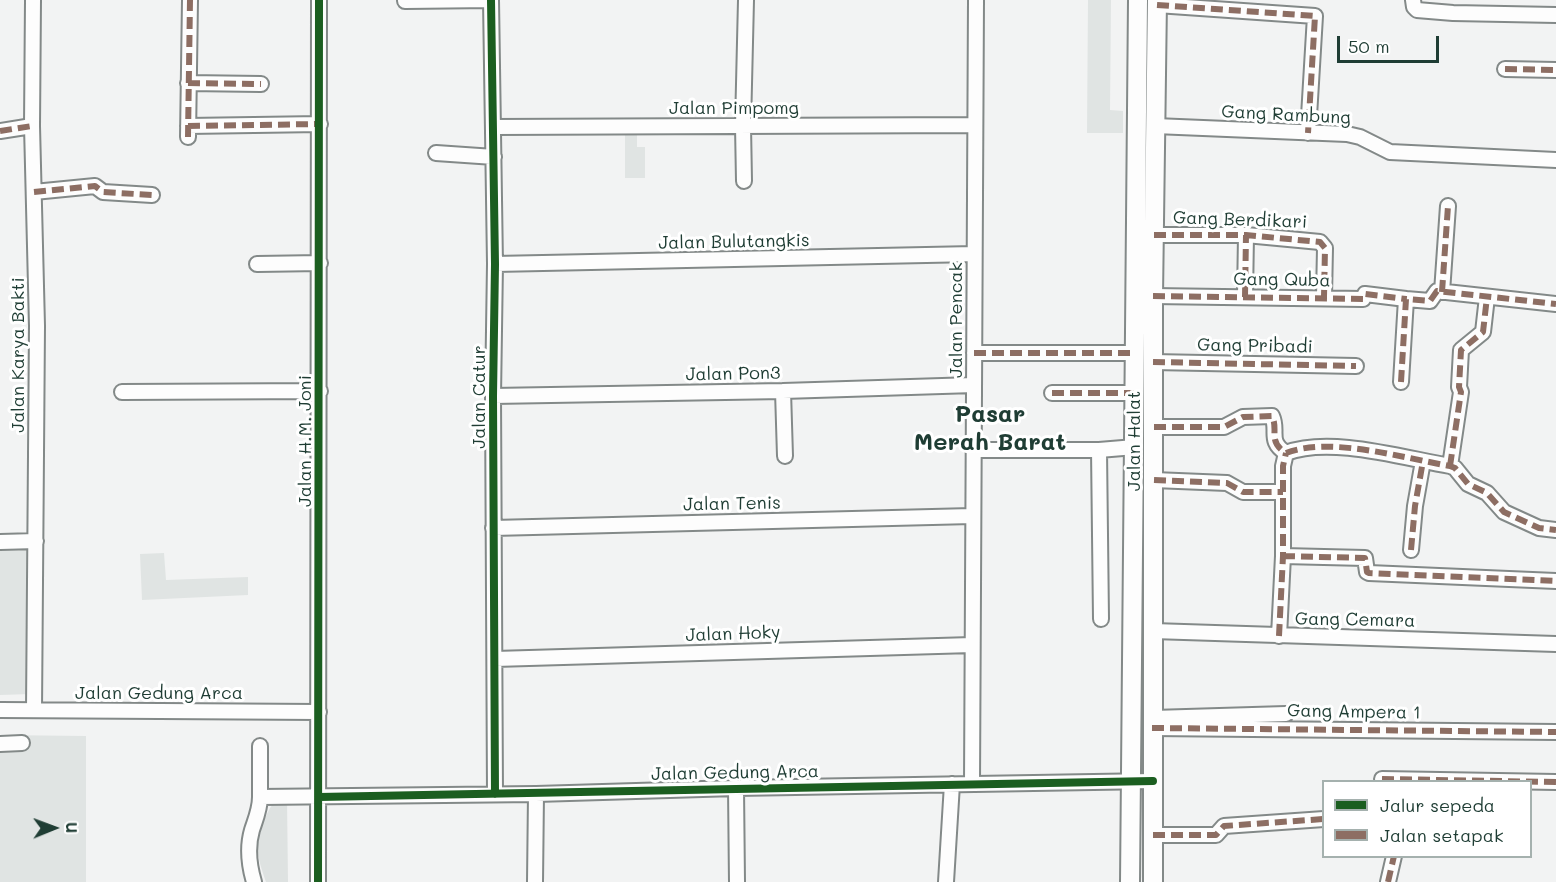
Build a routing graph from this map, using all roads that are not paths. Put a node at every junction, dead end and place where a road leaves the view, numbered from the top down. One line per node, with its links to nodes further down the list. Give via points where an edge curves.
1 (33, 0): 18 (street, Jalan Karya Bakti)
2 (190, 0): 14 (street)
3 (319, 0): 16 (street, Jalan H.M. Joni)
4 (491, 0): 9 (street); 21 (street, Jalan Catur)
5 (746, 0): 19 (street)
6 (976, 0): 17 (street, Jalan Pencak)
7 (1138, 0): 45 (main road, Jalan Halat)
8 (1413, 0): 11 (street, via 1417,10)
9 (405, 2)
10 (1157, 3): 20 (main road, Jalan Halat); 23 (street, via 1312,14 1316,19)
11 (1556, 15)
12 (1505, 69): 13 (street)
13 (1556, 70)
14 (188, 83): 15 (street); 16 (street, via 188,132)
15 (261, 84)
16 (320, 124): 34 (street, Jalan H.M. Joni)
17 (975, 125): 19 (street, Jalan Pimpomg); 33 (street, Jalan Pencak)
18 (32, 126): 22 (street); 28 (street, Jalan Karya Bakti)
19 (743, 126): 21 (street, Jalan Pimpomg); 27 (street)
20 (1155, 126): 23 (street, Gang Rambung); 31 (main road, Jalan Halat)
21 (494, 127): 25 (street, Jalan Catur)
22 (0, 131)
23 (1308, 133): 26 (street, Gang Rambung, via 1360,137 1390,152)
24 (436, 153): 25 (street)
25 (494, 157): 36 (street, Jalan Catur)
26 (1556, 160)
27 (744, 181)
28 (34, 192): 29 (street, via 94,186 105,193); 70 (street, Jalan Karya Bakti)
29 (152, 195)
30 (1448, 206): 37 (street)
31 (1154, 235): 32 (street, Gang Berdikari); 38 (main road, Jalan Halat)
32 (1246, 236): 39 (street); 40 (street, Gang Berdikari, via 1323,244)
33 (974, 254): 36 (street, Jalan Bulutangkis); 44 (street, Jalan Pencak)
34 (320, 263): 35 (street); 52 (street, Jalan H.M. Joni)
35 (258, 264)
36 (495, 264): 55 (street, Jalan Catur)
37 (1442, 291): 41 (street); 42 (street, Gang Quba, via 1437,291 1430,301)
38 (1153, 296): 39 (street, Gang Quba); 46 (main road, Jalan Halat)
39 (1245, 297): 40 (street, Gang Quba)
40 (1324, 297): 42 (street, Gang Quba, via 1363,299 1365,294)
41 (1487, 297): 43 (street); 63 (street, via 1483,332 1461,350 1461,392)
42 (1406, 299): 48 (street)
43 (1556, 304)
44 (974, 353): 45 (street); 49 (street, Jalan Pencak)
45 (1135, 353): 54 (main road, Jalan Halat)
46 (1153, 362): 47 (street, Gang Pribadi); 56 (main road, Jalan Halat)
47 (1356, 366)
48 (1401, 382)
49 (974, 385): 50 (street, Jalan Pon3); 58 (street, Jalan Pencak)
50 (783, 391): 55 (street, Jalan Pon3); 61 (street)
51 (122, 392): 52 (street)
52 (320, 392): 82 (street, Jalan H.M. Joni)
53 (1052, 393): 54 (street)
54 (1134, 393): 57 (main road, Jalan Halat)
55 (493, 396): 67 (street, Jalan Catur)
56 (1154, 427): 60 (street, via 1224,427 1243,417 1272,416 1274,442); 64 (main road, Jalan Halat)
57 (1135, 447): 59 (street); 91 (main road, Jalan Halat)
58 (973, 450): 59 (street); 66 (street, Jalan Pencak)
59 (1099, 450): 74 (street)
60 (1286, 453): 62 (street, via 1321,446); 65 (street)
61 (785, 456)
62 (1423, 462): 63 (street); 71 (street)
63 (1450, 466): 68 (street, via 1468,484 1488,493 1504,512 1539,528)
64 (1154, 480): 65 (street, via 1227,483 1243,492); 75 (main road, Jalan Halat)
65 (1283, 492): 72 (street)
66 (972, 516): 67 (street, Jalan Tenis); 78 (street, Jalan Pencak)
67 (493, 528): 79 (street, Jalan Catur)
68 (1556, 530)
69 (0, 542): 70 (street)
70 (36, 542): 81 (street, Jalan Karya Bakti)
71 (1411, 550)
72 (1283, 556): 73 (street, via 1365,558 1368,573); 76 (street)
73 (1556, 580)
74 (1101, 619)
75 (1153, 631): 76 (street, Gang Cemara); 84 (main road, Jalan Halat)
76 (1279, 636): 77 (street, Gang Cemara)
77 (1556, 644)
78 (972, 645): 79 (street, Jalan Hoky); 96 (street, Jalan Pencak)
79 (495, 659): 98 (street, Jalan Catur)
80 (0, 710): 81 (street, Jalan Gedung Arca)
81 (34, 710): 82 (street, Jalan Gedung Arca)
82 (319, 712): 101 (street, Jalan H.M. Joni)
83 (1286, 714): 84 (street)
84 (1153, 723): 85 (street, Gang Ampera 1); 92 (main road, Jalan Halat)
85 (1556, 732)
86 (22, 743): 87 (street)
87 (0, 744)
88 (260, 746): 100 (street)
89 (1382, 779): 90 (street)
90 (1440, 780)
91 (1132, 781): 92 (street, Jalan Gedung Arca); 96 (street, Jalan Gedung Arca); 110 (main road, Jalan Halat)
92 (1152, 781): 103 (main road, Jalan Halat)
93 (1532, 782): 94 (street)
94 (1556, 782)
95 (952, 784): 96 (street, Jalan Gedung Arca); 97 (street, Jalan Gedung Arca); 109 (street)
96 (972, 784)
97 (736, 788): 99 (street, Jalan Gedung Arca); 108 (street)
98 (495, 794): 99 (street, Jalan Gedung Arca); 101 (street, Jalan Gedung Arca)
99 (536, 794): 107 (street)
100 (260, 797): 101 (street, Jalan Gedung Arca); 105 (street, via 250,836)
101 (319, 797): 106 (street, Jalan H.M. Joni)
102 (1322, 819): 103 (street, via 1224,826 1216,835)
103 (1153, 835): 111 (main road, Jalan Halat)
104 (1394, 858): 112 (street)
105 (254, 882)
106 (318, 882)
107 (535, 882)
108 (737, 882)
109 (946, 882)
110 (1130, 882)
111 (1153, 882)
112 (1388, 882)

